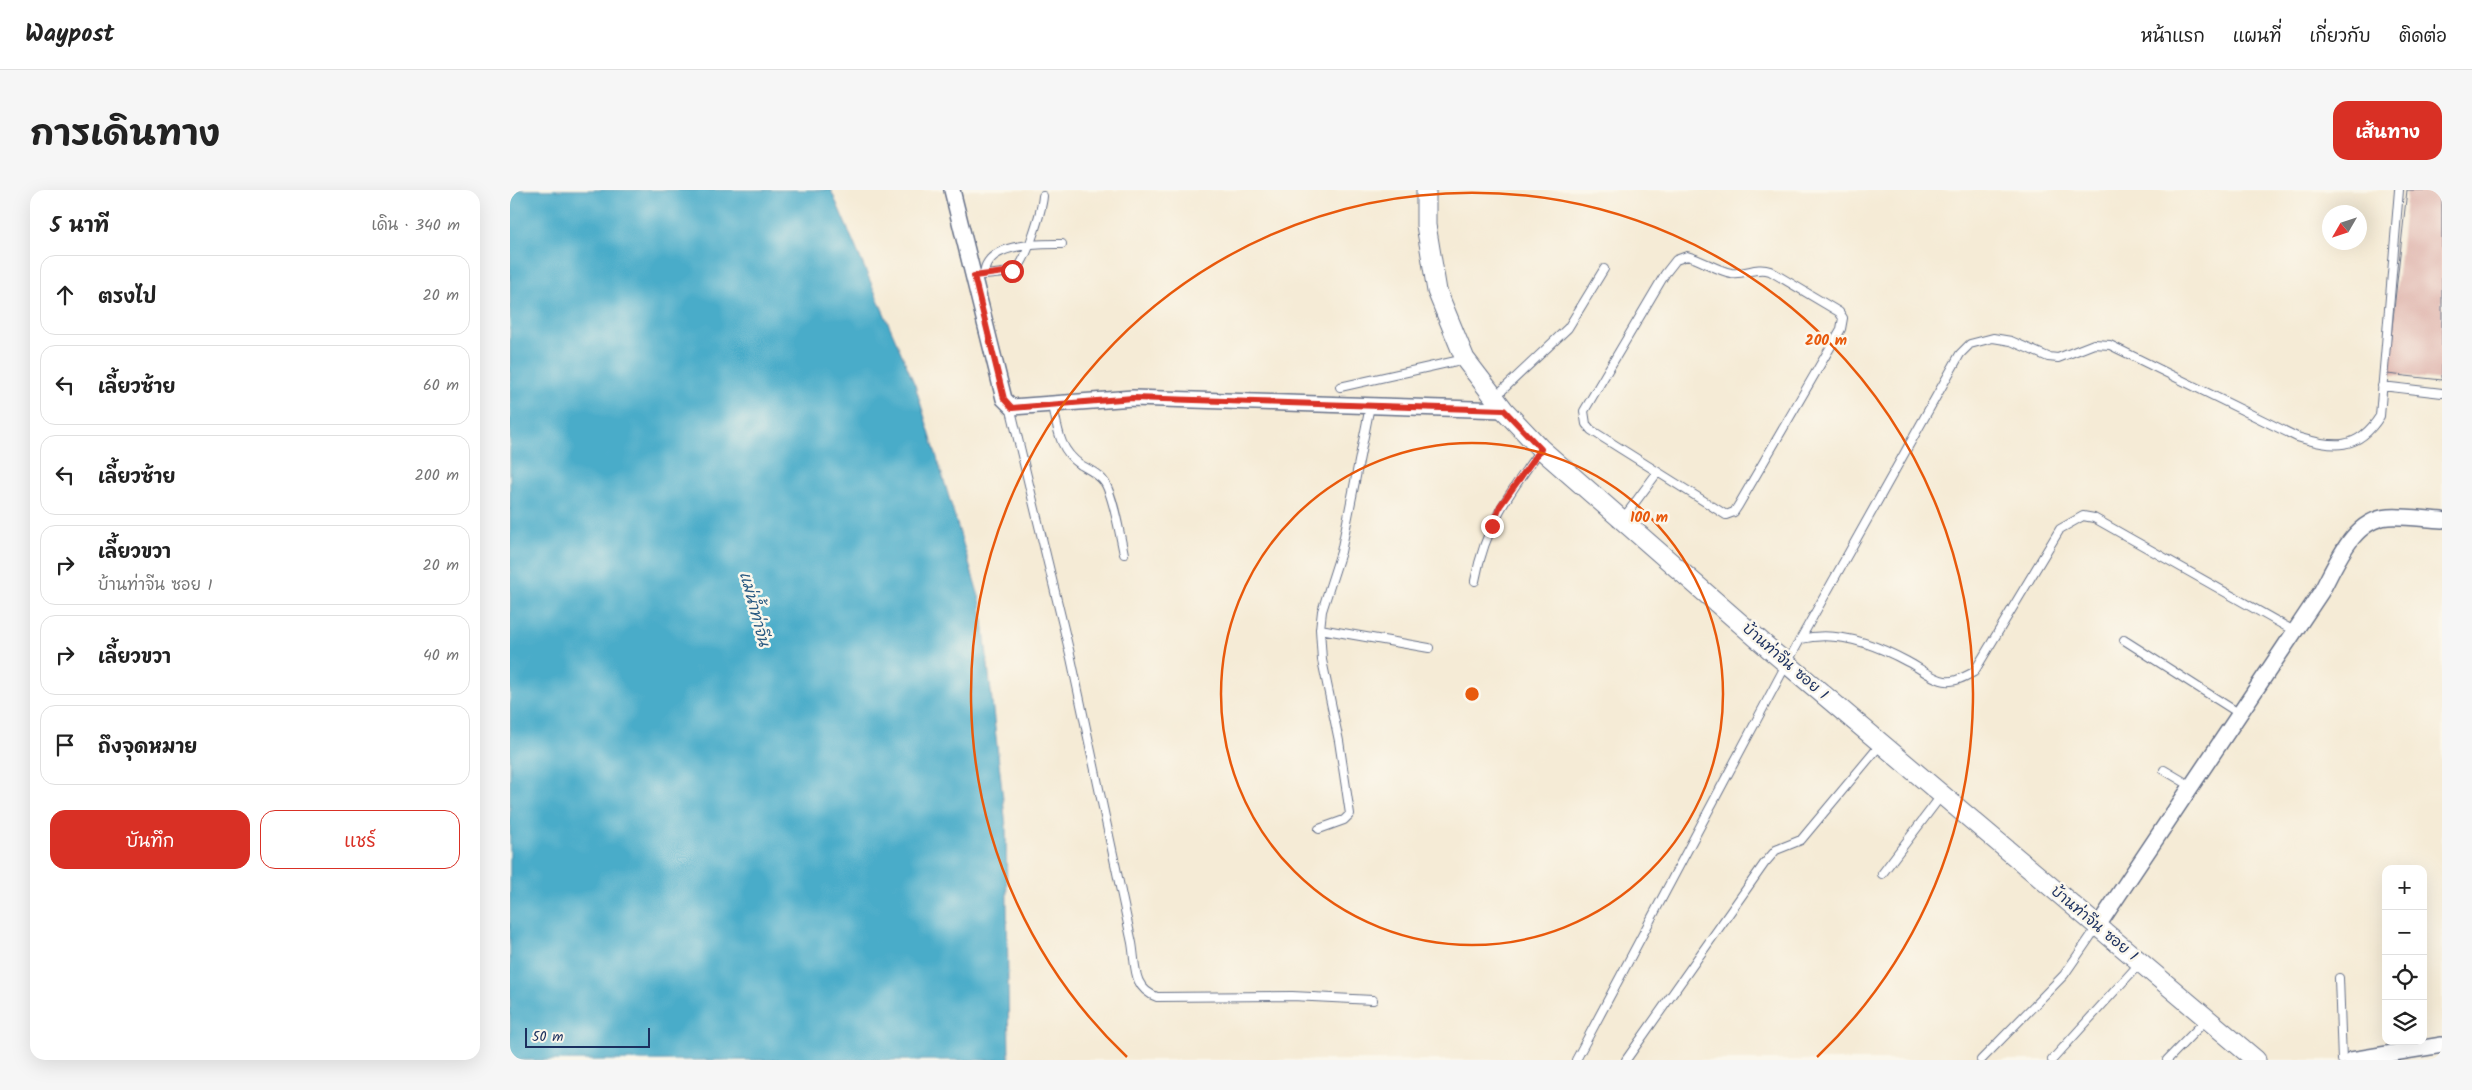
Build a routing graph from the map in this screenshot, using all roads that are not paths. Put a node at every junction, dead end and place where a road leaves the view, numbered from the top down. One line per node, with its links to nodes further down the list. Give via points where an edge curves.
1 (952, 190): 8 (street)
2 (1426, 190): 9 (street, บ้านท่าจีน ซอย 1, via 1426,224 1437,291)
3 (2399, 190): 10 (lane)
4 (1043, 196): 6 (lane, via 1039,219)
5 (1062, 244): 6 (lane)
6 (1028, 245): 8 (lane, via 997,254); 8 (lane, via 1024,260 1016,269)
7 (1604, 270): 13 (lane, via 1568,328)
8 (979, 275): 15 (street, via 1004,399)
9 (1465, 359): 11 (lane); 13 (street, บ้านท่าจีน ซอย 1)
10 (2382, 386): 12 (lane); 25 (lane, via 2380,416 2371,430 2363,438 2347,444 2329,444 2297,437 2110,345 2094,344 2058,358 2011,341 1992,338 1970,344 1960,354)
11 (1340, 388)
12 (2442, 393)
13 (1499, 404): 16 (street); 17 (street, บ้านท่าจีน ซอย 1)
14 (1053, 405): 15 (street); 16 (street, via 1133,398); 21 (lane, via 1060,441 1065,449 1071,457 1100,476 1108,489)
15 (1010, 406): 39 (lane, via 1071,658 1139,985 1146,993 1157,997 1292,996)
16 (1370, 406): 23 (lane, via 1341,552 1322,611)
17 (1541, 449): 19 (street, บ้านท่าจีน ซอย 1); 22 (lane, via 1500,506 1483,547)
18 (1657, 473): 18 (lane, via 1590,430 1584,411 1676,260 1680,257 1694,258 1728,272 1765,269 1841,314 1841,329 1734,512 1723,515); 19 (lane)
19 (1622, 520): 28 (street, บ้านท่าจีน ซอย 1)
20 (2442, 520): 24 (street, via 2387,517 2360,530)
21 (1124, 554)
22 (1475, 581)
23 (1320, 629): 27 (lane); 34 (lane, via 1322,660 1350,814 1344,820)
24 (2294, 631): 25 (lane, via 2094,518 2083,516 2060,529 1974,672 1958,680 1942,681 1870,644 1847,639); 29 (street)
25 (1801, 639): 28 (lane)
26 (2124, 640): 29 (lane)
27 (1429, 648)
28 (1787, 664): 30 (street, บ้านท่าจีน ซอย 1); 42 (lane)
29 (2240, 714): 32 (street)
30 (1881, 744): 33 (street, บ้านท่าจีน ซอย 1); 43 (lane, via 1801,840 1776,850 1764,864)
31 (2164, 770): 32 (lane)
32 (2191, 786): 36 (street)
33 (1942, 796): 35 (lane); 36 (street, บ้านท่าจีน ซอย 1)
34 (1319, 829)
35 (1882, 874)
36 (2097, 927): 37 (street, บ้านท่าจีน ซอย 1); 44 (lane, via 2064,975)
37 (2140, 963): 40 (street, บ้านท่าจีน ซอย 1); 45 (lane)
38 (2339, 978): 48 (lane)
39 (1373, 1000)
40 (2207, 1019): 46 (lane); 47 (street, บ้านท่าจีน ซอย 1)
41 (2442, 1045): 49 (street)
42 (1576, 1060)
43 (1626, 1060)
44 (1982, 1060)
45 (2052, 1060)
46 (2167, 1060)
47 (2256, 1060)
48 (2342, 1060)
49 (2352, 1060)

